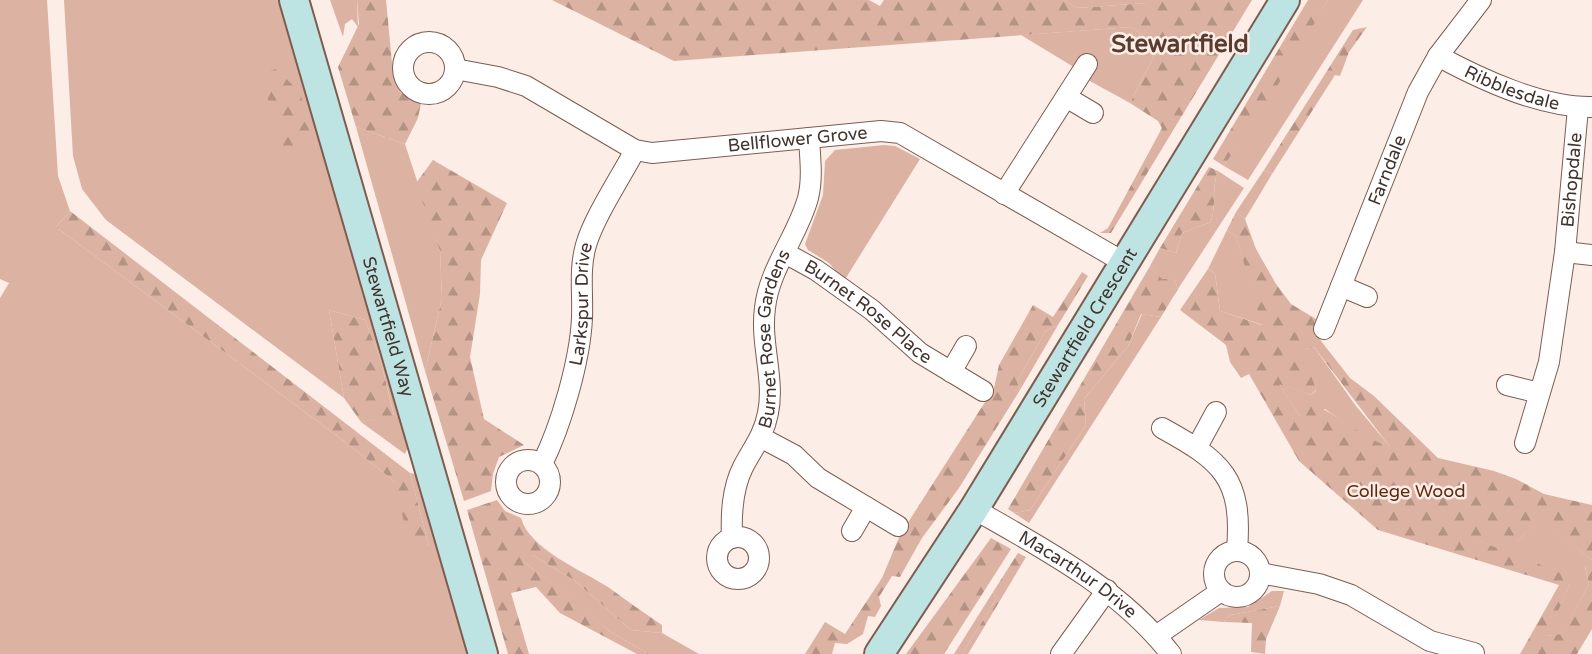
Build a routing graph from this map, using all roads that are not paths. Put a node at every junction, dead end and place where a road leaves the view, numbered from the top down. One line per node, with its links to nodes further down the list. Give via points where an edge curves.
1 (294, 0): 43 (street, Stewartfield Way)
2 (1285, 0): 16 (street, Stewartfield Crescent)
3 (1481, 0): 4 (street, Farndale)
4 (1437, 56): 8 (street, Ribblesdale, via 1529,95); 17 (street, Farndale, via 1418,92)
5 (1087, 64): 7 (street)
6 (455, 69): 11 (street, Bellflower Grove, via 526,86)
7 (1066, 97): 9 (street); 12 (street)
8 (1585, 108): 13 (street, Bishopdale)
9 (1093, 113)
10 (809, 138): 11 (street, Bellflower Grove, via 652,153); 12 (street, Bellflower Grove, via 900,133); 14 (street, Burnet Rose Gardens, via 812,178 808,199)
11 (635, 150): 30 (street, Larkspur Drive, via 587,242 581,269 582,320 575,355 558,433)
12 (1004, 194): 16 (street, Bellflower Grove)
13 (1565, 252): 15 (street, Bishopdale); 24 (street, Bishopdale, via 1549,362)
14 (785, 253): 21 (street, Burnet Rose Place, via 872,310 920,353); 27 (street, Burnet Rose Gardens, via 765,306 769,410)
15 (1592, 255)
16 (1125, 263): 32 (street, Stewartfield Crescent)
17 (1341, 286): 18 (street); 19 (street, Farndale)
18 (1367, 297)
19 (1324, 329)
20 (966, 346): 21 (street, Burnet Rose Place)
21 (951, 372): 23 (street, Burnet Rose Place)
22 (1508, 385): 24 (street)
23 (983, 391)
24 (1539, 393): 28 (street, Bishopdale)
25 (1216, 412): 29 (street)
26 (1161, 428): 29 (street)
27 (762, 438): 31 (street, via 794,455 818,478); 35 (street, Burnet Rose Gardens, via 742,469 734,495)
28 (1525, 443)
29 (1197, 447): 36 (street, via 1220,467 1237,499)
30 (542, 464)
31 (866, 507): 33 (street); 34 (street)
32 (974, 509): 38 (street, Macarthur Drive); 44 (street, Stewartfield Crescent)
33 (898, 525)
34 (852, 531)
35 (732, 538)
36 (1237, 550): 37 (street, via 1253,557); 39 (street, via 1220,557 1215,565)
37 (1260, 573): 39 (street, via 1259,582 1246,595 1238,597); 41 (street, via 1319,584 1351,595)
38 (1107, 590): 40 (street, Macarthur Drive); 45 (street)
39 (1221, 591): 40 (street)
40 (1156, 636): 46 (street, Macarthur Drive)
41 (1427, 647): 42 (street)
42 (1474, 653)
43 (483, 654)
44 (879, 654)
45 (1061, 654)
46 (1171, 654)

